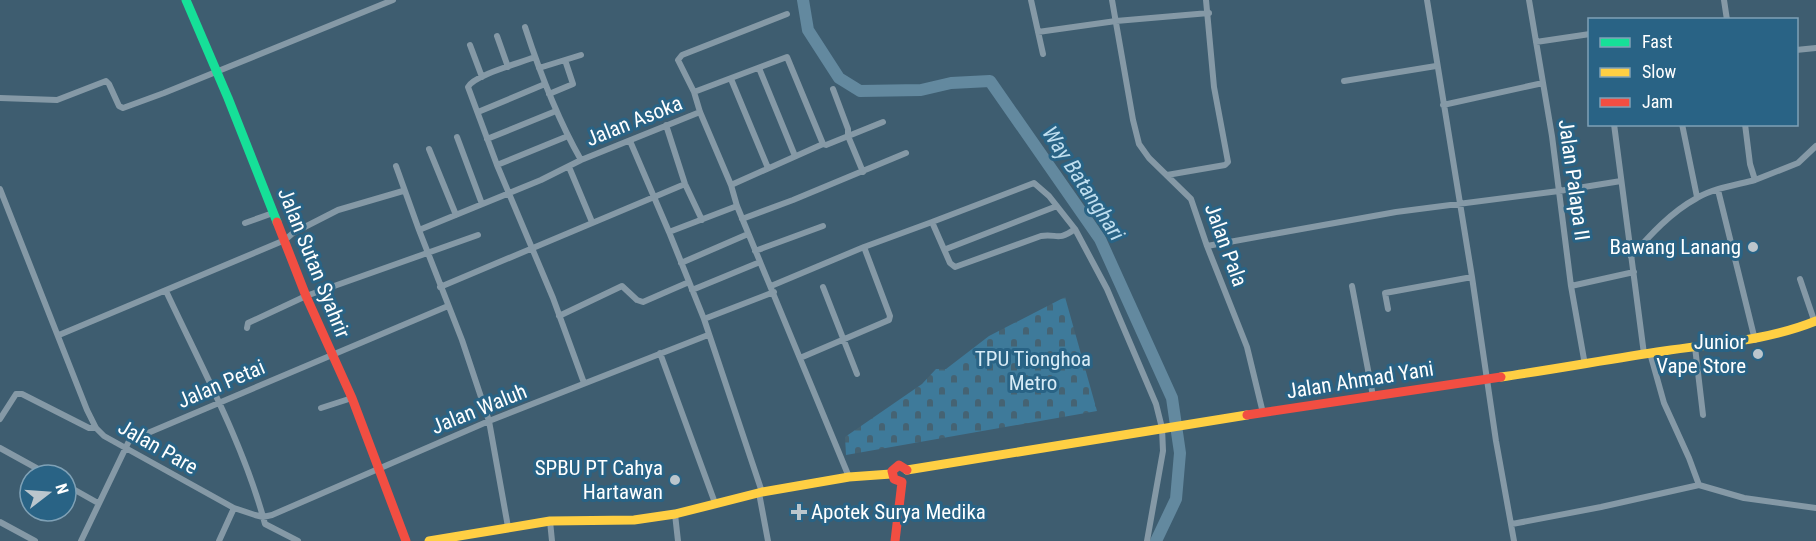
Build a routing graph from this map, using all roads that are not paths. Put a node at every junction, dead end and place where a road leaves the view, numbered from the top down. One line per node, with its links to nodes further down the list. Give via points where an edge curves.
1 (186, 0): 29 (street, Jalan Sutan Syahrir)
2 (393, 0): 29 (street)
3 (1031, 0): 14 (street)
4 (1112, 0): 12 (street, Jalan Pala)
5 (1206, 0): 9 (street)
6 (1427, 0): 25 (street)
7 (1529, 0): 17 (street, Jalan Palapa II)
8 (1724, 0): 11 (street)
9 (1209, 13): 12 (street); 64 (street, via 1214,87 1228,162)
10 (788, 14): 36 (street, via 679,57)
11 (1727, 18)
12 (1116, 21): 14 (street); 64 (street, Jalan Pala, via 1139,144)
13 (525, 27): 23 (street)
14 (1038, 32): 21 (street)
15 (1588, 34): 17 (street)
16 (497, 36): 26 (street)
17 (1536, 42): 33 (street, Jalan Palapa II)
18 (470, 45): 30 (street)
19 (1816, 48): 20 (street)
20 (1798, 50)
21 (1043, 54)
22 (581, 55): 24 (street)
23 (535, 57): 26 (street); 27 (street)
24 (565, 60): 27 (street); 37 (street, via 573,84)
25 (1436, 66): 32 (street); 39 (street)
26 (508, 67): 30 (street)
27 (539, 68): 34 (street)
28 (759, 68): 31 (street); 53 (street, via 788,58); 57 (street)
29 (216, 70): 38 (street, via 123,108 106,81 57,100); 80 (street, Jalan Sutan Syahrir)
30 (482, 77): 41 (street, via 468,87)
31 (731, 79): 36 (street); 62 (street)
32 (1344, 81)
33 (1543, 83): 39 (street); 72 (street, Jalan Palapa II)
34 (545, 84): 37 (street); 41 (street)
35 (833, 89): 50 (street)
36 (694, 92): 42 (street)
37 (549, 94): 40 (street)
38 (0, 98)
39 (1443, 105): 76 (street)
40 (556, 111): 49 (street); 51 (street)
41 (478, 112): 51 (street)
42 (700, 112): 44 (street, Jalan Asoka); 68 (street)
43 (883, 122): 50 (street)
44 (666, 125): 52 (street, Jalan Asoka); 67 (street)
45 (1614, 126): 66 (street)
46 (1682, 126): 75 (street)
47 (1745, 126): 65 (street)
48 (457, 136): 77 (street)
49 (567, 136): 58 (street); 59 (street)
50 (848, 136): 53 (street); 63 (street)
51 (487, 139): 59 (street)
52 (630, 141): 58 (street, Jalan Asoka); 74 (street)
53 (823, 144): 57 (street)
54 (1816, 146): 65 (street, via 1798,163)
55 (429, 149): 81 (street)
56 (906, 153): 63 (street)
57 (795, 156): 62 (street)
58 (581, 160): 61 (street, Jalan Asoka)
59 (497, 165): 73 (street)
60 (396, 166): 71 (street)
61 (569, 167): 73 (street, Jalan Asoka); 84 (street)
62 (768, 168): 68 (street)
63 (863, 171): 82 (street)
64 (1167, 175): 94 (street, Jalan Pala, via 1191,199)
65 (1755, 180): 70 (street)
66 (1621, 181): 72 (street); 100 (street)
67 (685, 184): 74 (street); 83 (street)
68 (730, 185): 78 (street)
69 (0, 189): 121 (street, Jalan Pare)
70 (1718, 190): 75 (street); 124 (street)
71 (403, 191): 89 (street); 93 (street, via 338,210)
72 (1559, 191): 76 (street); 108 (street, Jalan Palapa II)
73 (509, 192): 77 (street, Jalan Asoka); 96 (street)
74 (654, 196): 84 (street); 90 (street)
75 (1698, 197): 100 (street, via 1655,230)
76 (1460, 203): 94 (street); 104 (street)
77 (482, 204): 81 (street, Jalan Asoka)
78 (737, 206): 82 (street); 83 (street)
79 (1057, 206): 85 (street, via 1034,183); 88 (street); 97 (street)
80 (273, 213): 86 (street); 93 (street, Jalan Sutan Syahrir)
81 (456, 215): 89 (street, Jalan Asoka)
82 (742, 219): 91 (street)
83 (702, 220): 90 (street)
84 (592, 222): 96 (street)
85 (932, 222): 95 (street); 97 (street)
86 (245, 224)
87 (823, 226): 98 (street)
88 (1075, 229): 97 (street, via 1054,238 1041,236 955,267); 142 (street, via 1107,289)
89 (419, 230): 99 (street)
90 (669, 232): 102 (street)
91 (748, 234): 98 (street); 102 (street)
92 (478, 235): 99 (street)
93 (285, 240): 113 (street); 114 (street, Jalan Sutan Syahrir)
94 (1207, 246): 138 (street, Jalan Pala, via 1247,347)
95 (864, 247): 111 (street); 123 (street, via 890,319)
96 (532, 248): 109 (street); 117 (street)
97 (946, 249)
98 (755, 251): 101 (street)
99 (428, 254): 109 (street); 114 (street)
100 (1631, 257): 103 (street)
101 (760, 262): 111 (street); 112 (street)
102 (681, 263): 106 (street)
103 (1634, 272): 108 (street); 127 (street)
104 (1472, 277): 116 (street, via 1385,293); 132 (street)
105 (1800, 279): 119 (street)
106 (688, 282): 112 (street); 117 (street, via 643,302 622,286)
107 (1352, 286): 134 (street)
108 (1571, 286): 130 (street, Jalan Palapa II)
109 (440, 287): 115 (street)
110 (823, 287): 123 (street)
111 (772, 289): 118 (street); 129 (street)
112 (692, 290): 118 (street)
113 (166, 291): 121 (street); 136 (street)
114 (306, 296): 120 (street, via 248,323); 128 (street, Jalan Sutan Syahrir)
115 (448, 306): 128 (street, Jalan Petai); 141 (street)
116 (1388, 309)
117 (559, 315): 133 (street)
118 (704, 319): 122 (street)
119 (1816, 323): 124 (street, Jalan Ahmad Yani)
120 (247, 328)
121 (59, 335): 143 (street, Jalan Pare)
122 (708, 335): 126 (street, Jalan Waluh); 154 (street)
123 (843, 340): 129 (street); 131 (street)
124 (1755, 340): 125 (street, Jalan Ahmad Yani)
125 (1695, 347): 127 (street, Jalan Ahmad Yani); 139 (street)
126 (660, 353): 133 (street, Jalan Waluh); 156 (street)
127 (1647, 353): 130 (street, Jalan Ahmad Yani); 152 (street)
128 (332, 355): 135 (street, Jalan Sutan Syahrir); 136 (street, Jalan Petai)
129 (800, 358): 150 (street)
130 (1585, 365): 132 (street, Jalan Ahmad Yani)
131 (857, 374)
132 (1487, 378): 134 (street, Jalan Ahmad Yani); 163 (street)
133 (584, 383): 141 (street, Jalan Waluh)
134 (1373, 396): 138 (street, Jalan Ahmad Yani)
135 (352, 398): 137 (street); 147 (street, Jalan Sutan Syahrir)
136 (218, 402): 144 (street, Jalan Petai); 160 (street)
137 (321, 408)
138 (1263, 413): 142 (street, Jalan Ahmad Yani)
139 (1703, 415)
140 (0, 419): 143 (street, via 13,397 22,394)
141 (489, 421): 147 (street, Jalan Waluh); 164 (street)
142 (1165, 427): 148 (street, Jalan Ahmad Yani); 175 (street)
143 (96, 428): 144 (street, Jalan Pare)
144 (125, 446): 155 (street); 157 (street, Jalan Pare)
145 (0, 448): 146 (street)
146 (27, 463)
147 (380, 469): 160 (street, Jalan Waluh); 169 (street, Jalan Sutan Syahrir)
148 (907, 470): 149 (street, via 899,465); 151 (street, via 908,476)
149 (891, 474): 150 (street); 151 (street)
150 (849, 477): 154 (street)
151 (902, 482): 174 (street)
152 (1699, 485): 158 (street, via 1744,498); 163 (street)
153 (78, 492): 155 (street)
154 (760, 492): 156 (street); 173 (street)
155 (98, 503): 166 (street)
156 (715, 503): 159 (street)
157 (234, 508): 160 (street, Jalan Pare); 167 (street)
158 (1816, 508)
159 (675, 514): 161 (street, via 610,522); 172 (street)
160 (263, 516): 168 (street, via 266,526)
161 (550, 521): 164 (street); 171 (street)
162 (0, 522): 165 (street)
163 (1512, 524): 176 (street)
164 (508, 527): 170 (street)
165 (35, 541)
166 (81, 541)
167 (219, 541)
168 (298, 541)
169 (406, 541)
170 (429, 541)
171 (552, 541)
172 (678, 541)
173 (768, 541)
174 (895, 541)
175 (1147, 541)
176 (1514, 541)

